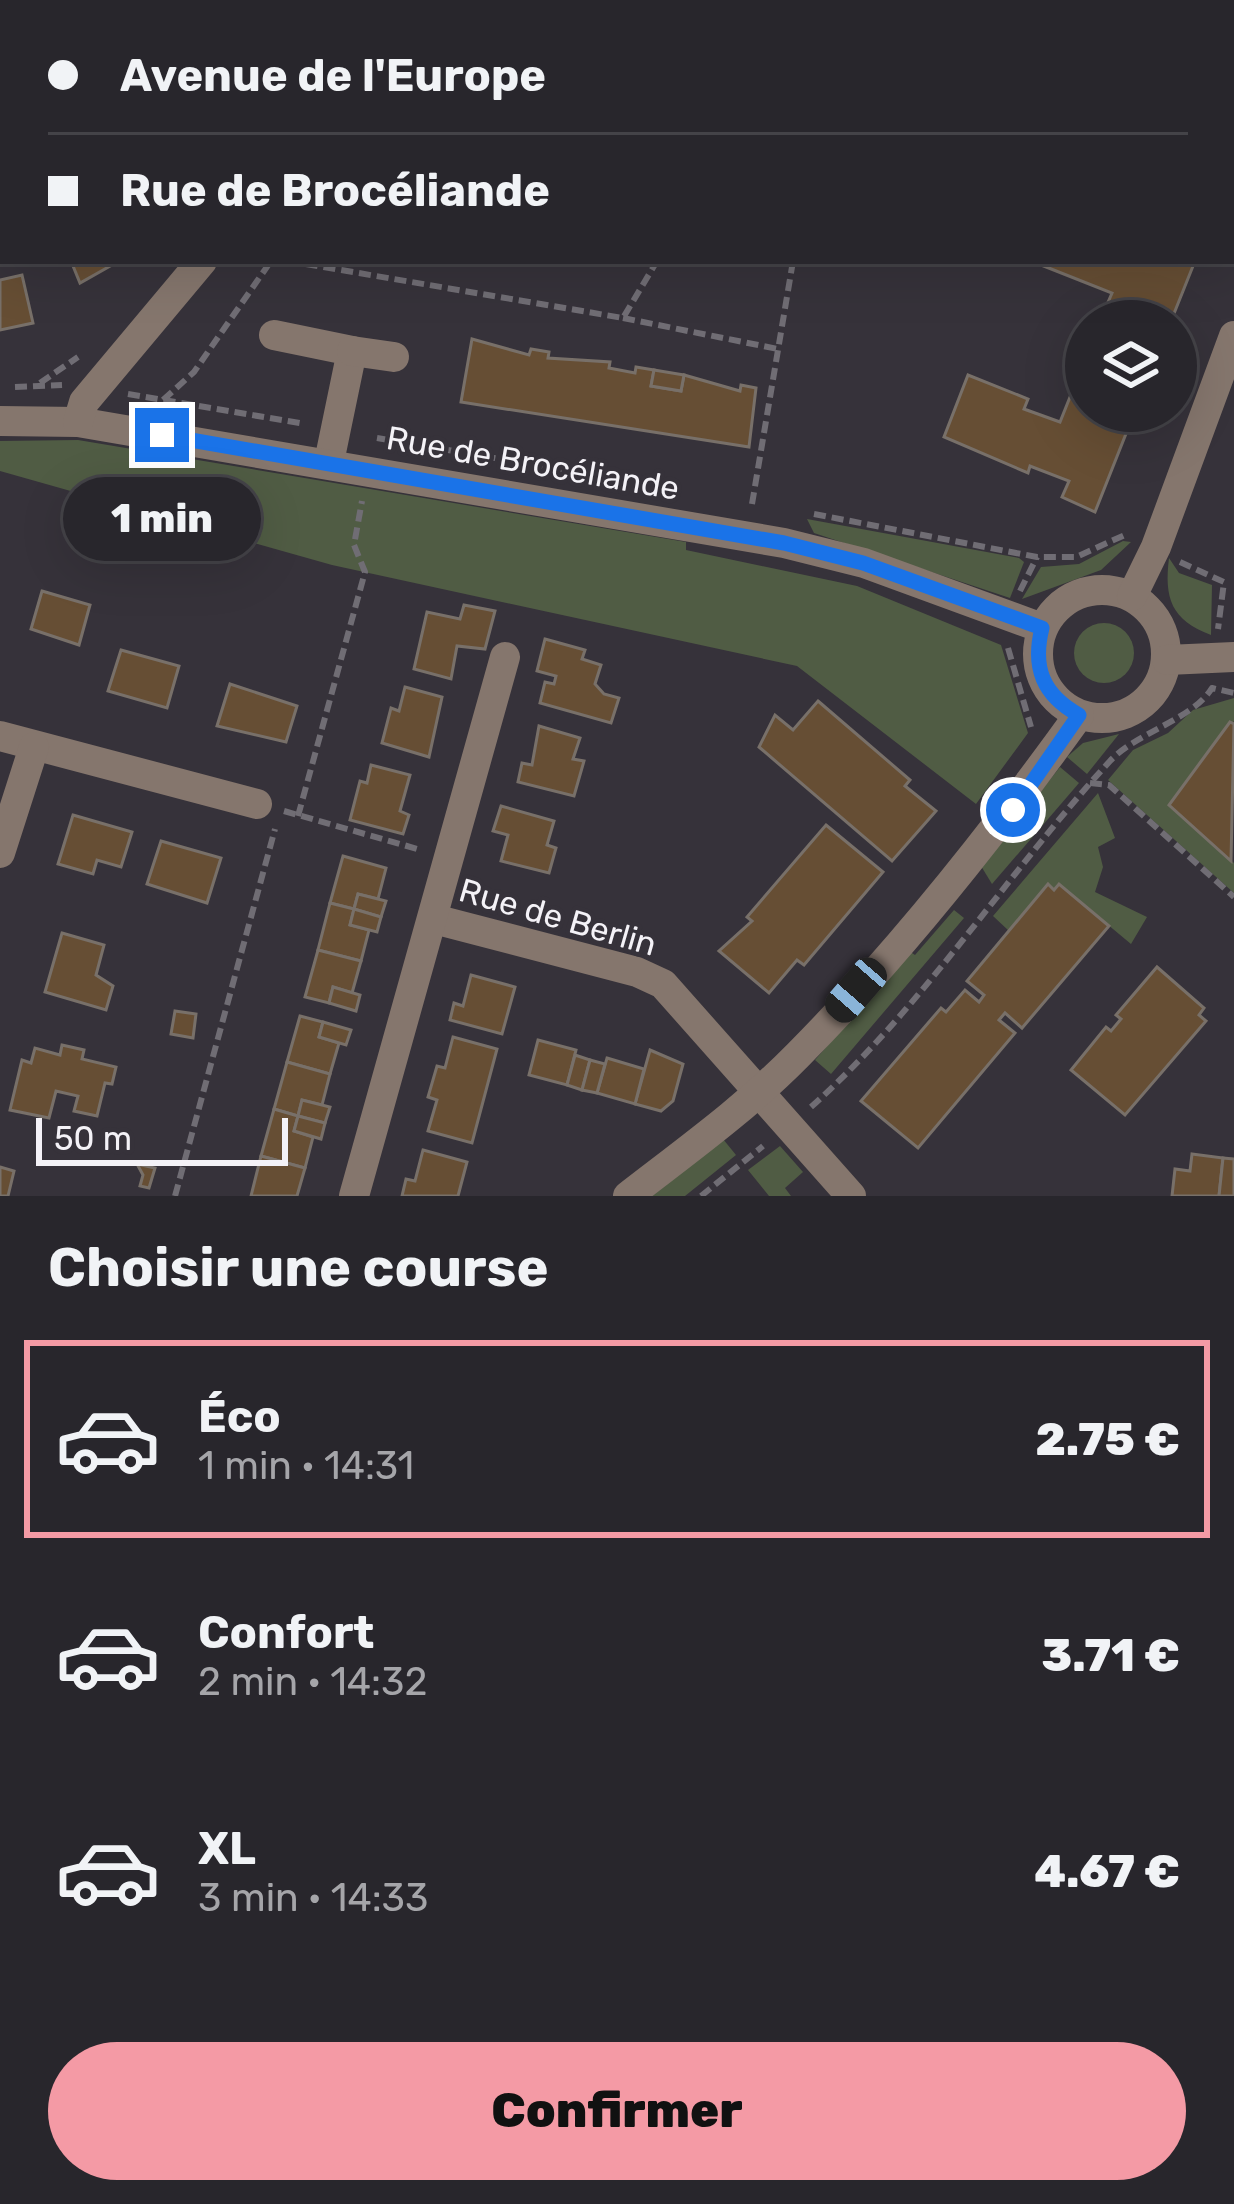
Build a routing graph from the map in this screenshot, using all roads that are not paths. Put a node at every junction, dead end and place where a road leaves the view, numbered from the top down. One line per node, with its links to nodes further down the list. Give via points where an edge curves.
1 (199, 264): 7 (street, via 84,402)
2 (274, 335): 4 (street)
3 (1234, 337): 9 (street)
4 (352, 351): 5 (street); 8 (street)
5 (394, 357)
6 (0, 421): 7 (street, Rue de Brocéliande)
7 (78, 422): 8 (street, Rue de Brocéliande)
8 (329, 462): 10 (street, Rue de Brocéliande, via 784,543)
9 (1132, 596): 10 (street, via 1080,593); 13 (street, via 1152,612)
10 (1042, 628): 14 (street, via 1038,669 1060,705)
11 (1226, 646): 13 (street)
12 (505, 657): 19 (street)
13 (1167, 659): 14 (street, via 1143,706 1104,719)
14 (1079, 715): 20 (street, via 1013,810)
15 (0, 736): 16 (street)
16 (34, 747): 17 (street); 18 (street)
17 (268, 807)
18 (0, 853)
19 (434, 919): 20 (street, Rue de Berlin, via 663,984); 21 (street, Rue de Berlin)
20 (760, 1090): 22 (street); 23 (street, Rue de Berlin)
21 (354, 1196)
22 (628, 1196)
23 (851, 1196)

